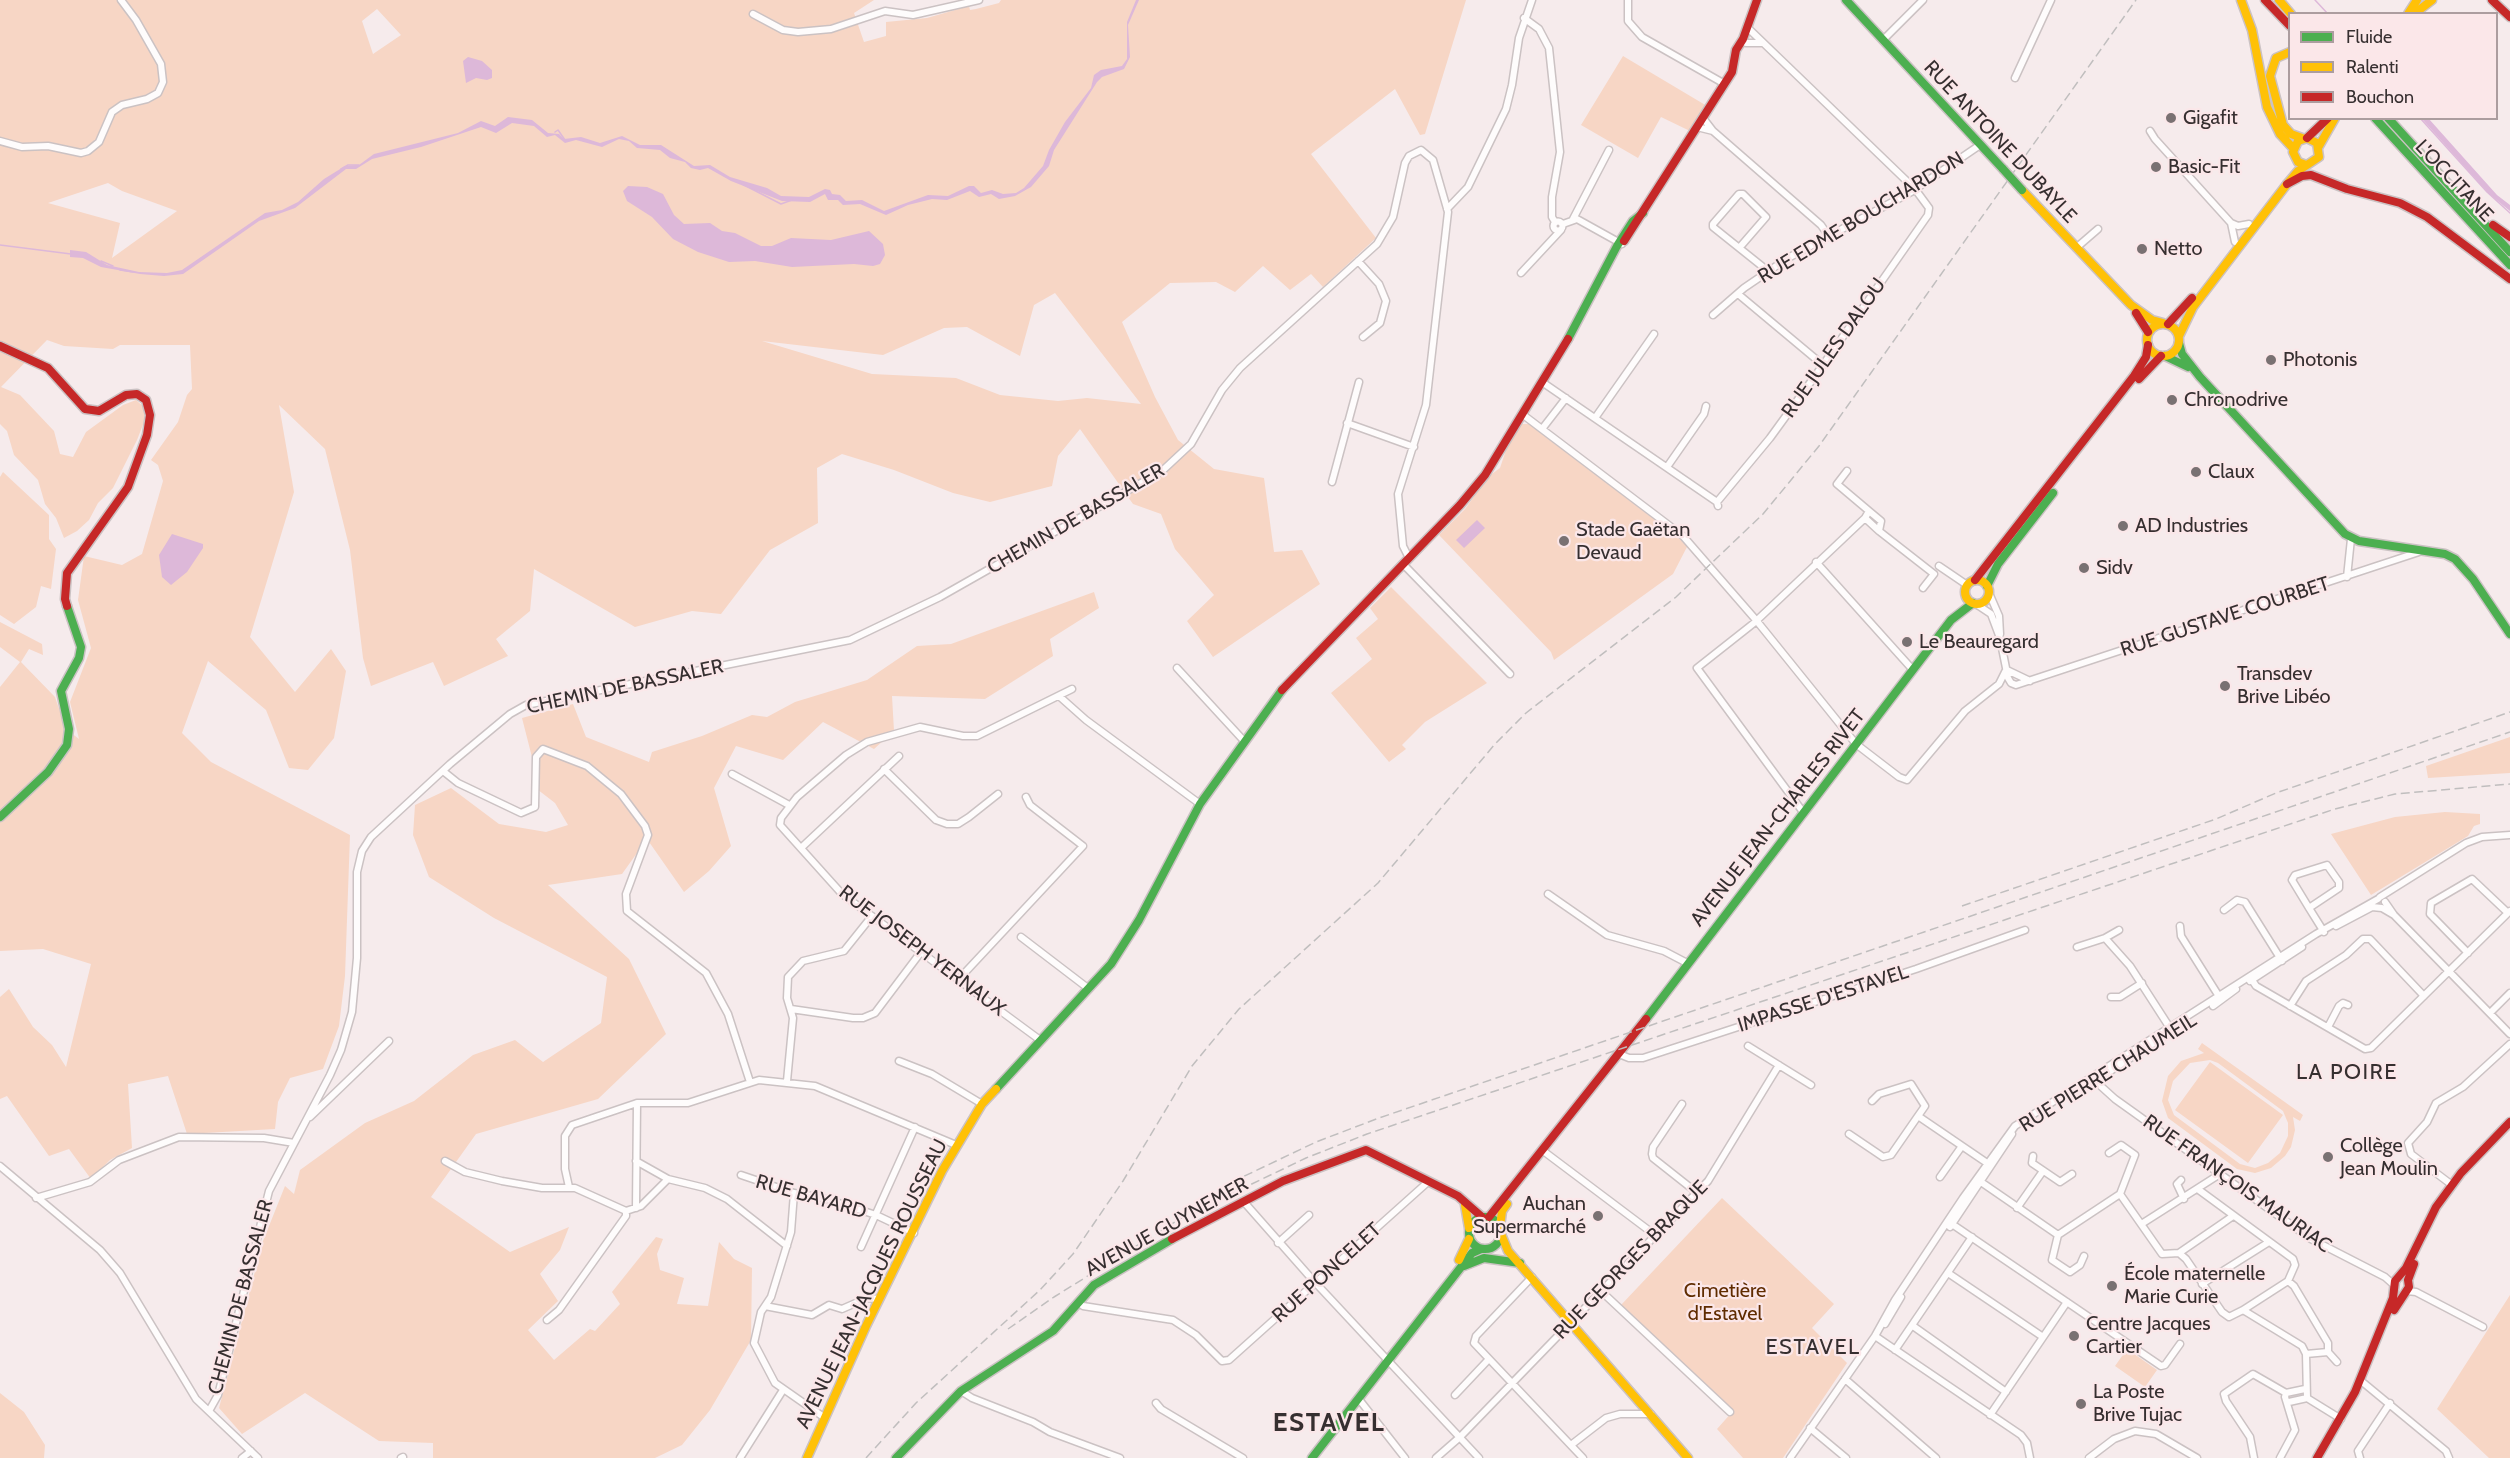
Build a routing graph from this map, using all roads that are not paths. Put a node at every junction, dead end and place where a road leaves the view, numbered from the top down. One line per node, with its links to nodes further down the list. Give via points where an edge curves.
1 (122, 0): 39 (street, via 161,64 163,82 158,93 112,112 99,142 88,151 22,147)
2 (979, 0): 18 (street, via 914,15 885,12 831,29 798,32 783,30)
3 (1532, 0): 20 (street)
4 (1628, 0): 29 (street, via 1628,21 1642,37)
5 (1846, 0): 23 (main road, RUE ANTOINE DUBAYLE)
6 (1923, 0): 23 (street)
7 (2051, 0): 28 (street)
8 (2241, 0): 42 (main road, via 2252,30 2267,107 2280,134)
9 (2265, 0): 21 (main road)
10 (2279, 0): 15 (main road)
11 (2424, 0): 16 (main road)
12 (2432, 0): 17 (main road)
13 (2490, 0): 19 (main road)
14 (1758, 4): 22 (main road); 27 (main road)
15 (2289, 12)
16 (2412, 12)
17 (2413, 12)
18 (753, 14)
19 (2510, 17)
20 (1524, 18): 48 (street, via 1506,109); 56 (street, via 1539,29 1549,48 1560,152 1552,198)
21 (2288, 25)
22 (1750, 30): 24 (main road); 25 (street)
23 (1883, 40): 40 (main road, RUE ANTOINE DUBAYLE)
24 (1746, 43): 25 (street); 27 (main road)
25 (1764, 43): 47 (street)
26 (2288, 52): 38 (main road, via 2276,58 2270,76 2283,124 2291,134)
27 (1737, 54): 29 (main road, AVENUE JEAN-JACQUES ROUSSEAU)
28 (2015, 78)
29 (1723, 86): 30 (main road, AVENUE JEAN-JACQUES ROUSSEAU, via 1719,101)
30 (1705, 120): 35 (main road, AVENUE JEAN-JACQUES ROUSSEAU); 36 (street)
31 (2326, 120): 38 (main road)
32 (2335, 120): 41 (main road)
33 (2376, 120): 69 (main road, L'OCCITANE)
34 (2390, 120): 50 (main road, L'OCCITANE)
35 (1700, 129): 36 (street); 64 (main road, AVENUE JEAN-JACQUES ROUSSEAU)
36 (1713, 131): 60 (street)
37 (2150, 131): 55 (street)
38 (2304, 138): 41 (main road); 42 (main road)
39 (0, 141)
40 (1980, 145): 47 (street, RUE EDME BOUCHARDON); 66 (main road, RUE ANTOINE DUBAYLE, bridge)
41 (2319, 146): 45 (main road, via 2316,160)
42 (2293, 148): 44 (main road)
43 (1609, 150): 51 (street)
44 (2295, 159): 45 (main road); 57 (main road)
45 (2306, 165): 46 (main road)
46 (2287, 184): 72 (main road, via 2297,177 2311,175 2400,203 2427,217); 80 (main road, via 2193,307)
47 (1915, 189): 60 (street, RUE EDME BOUCHARDON); 84 (street, RUE JULES DALOU, via 1926,202 1928,214)
48 (1463, 195): 49 (street); 52 (street)
49 (1446, 198): 52 (street); 68 (street, CHEMIN DE BASSALER, via 1430,155 1421,150 1409,156 1386,232)
50 (2463, 201): 61 (main road); 67 (main road, L'OCCITANE)
51 (1579, 206): 53 (street); 54 (street)
52 (1447, 210): 94 (street, via 1426,405)
53 (1573, 219): 54 (street); 58 (street)
54 (1581, 220): 64 (street)
55 (2231, 223): 57 (street); 63 (street)
56 (1554, 224): 58 (street, via 1559,221); 62 (street)
57 (2249, 224): 63 (main road)
58 (1562, 227): 62 (street)
59 (2098, 229): 66 (street)
60 (1828, 235): 70 (street, RUE EDME BOUCHARDON)
61 (2510, 237)
62 (1550, 242): 71 (street)
63 (2235, 242): 76 (main road, via 2184,309)
64 (1621, 243): 87 (main road, AVENUE JEAN-JACQUES ROUSSEAU, via 1594,297)
65 (1740, 247): 65 (street, via 1767,217 1743,194 1713,224 1734,247); 70 (street)
66 (2076, 248): 74 (main road, RUE ANTOINE DUBAYLE)
67 (2510, 252)
68 (1358, 261): 79 (street, via 1379,284 1386,301 1380,323); 128 (street, CHEMIN DE BASSALER, via 1240,368 1222,390 1191,444 1171,464 974,578 850,640 526,705)
69 (2510, 265)
70 (1768, 271): 73 (street, RUE EDME BOUCHARDON)
71 (1521, 273)
72 (2510, 279)
73 (1738, 294): 75 (street, RUE EDME BOUCHARDON); 84 (street)
74 (2131, 305): 76 (main road, RUE ANTOINE DUBAYLE); 77 (main road, RUE ANTOINE DUBAYLE)
75 (1713, 315)
76 (2165, 324): 77 (main road); 80 (main road, via 2175,328)
77 (2148, 332): 81 (main road)
78 (1654, 334): 91 (street)
79 (1363, 337)
80 (2179, 339): 83 (main road, via 2173,353); 85 (main road, via 2182,354)
81 (2148, 345): 83 (main road); 107 (main road, AVENUE JEAN-CHARLES RIVET, via 2146,357 2134,376)
82 (0, 346): 135 (main road, via 48,368 87,411 102,410 126,395 137,394 146,400 150,415 128,487 67,573 66,603 81,647 61,691 69,729 67,744 48,772)
83 (2163, 356): 85 (main road, via 2177,360); 109 (main road, via 2137,382 2006,555)
84 (1823, 365): 95 (street, RUE JULES DALOU, via 1718,504)
85 (2200, 377): 101 (main road)
86 (1359, 382): 92 (street)
87 (1542, 382): 88 (street); 90 (main road, AVENUE JEAN-JACQUES ROUSSEAU)
88 (1566, 398): 91 (street); 93 (street)
89 (1706, 406): 95 (street)
90 (1522, 414): 93 (street); 103 (main road, AVENUE JEAN-JACQUES ROUSSEAU, via 1485,475)
91 (1595, 418): 95 (street)
92 (1347, 423): 94 (street); 97 (street)
93 (1542, 429): 111 (street, via 1683,536)
94 (1414, 447): 103 (street, via 1398,494)
95 (1667, 467)
96 (1847, 471): 98 (street, via 1837,484)
97 (1332, 482)
98 (1869, 511): 99 (street); 100 (street, via 1881,521)
99 (1865, 518): 100 (street); 104 (street)
100 (1879, 531): 108 (street, via 1934,574)
101 (2351, 539): 102 (main road); 106 (street)
102 (2419, 552): 106 (street, RUE GUSTAVE COURBET); 113 (main road, via 2455,559)
103 (1406, 561): 118 (street); 124 (main road, AVENUE JEAN-JACQUES ROUSSEAU, via 1290,680)
104 (1816, 562): 111 (street); 116 (street)
105 (1939, 566): 107 (street)
106 (2347, 577): 119 (street, RUE GUSTAVE COURBET, via 2031,681)
107 (1969, 586): 109 (main road); 110 (main road, via 1968,601); 112 (main road, AVENUE JEAN-CHARLES RIVET)
108 (1923, 588)
109 (1988, 589): 110 (main road, AVENUE JEAN-CHARLES RIVET, via 1986,600); 114 (street, via 1999,616)
110 (1974, 604): 112 (main road, AVENUE JEAN-CHARLES RIVET); 114 (street, via 1991,614)
111 (1756, 620): 125 (street); 134 (street, via 1697,668)
112 (1951, 620): 116 (main road, AVENUE JEAN-CHARLES RIVET)
113 (2510, 634)
114 (2000, 638): 117 (street)
115 (1177, 668): 124 (street)
116 (1913, 670): 125 (main road, AVENUE JEAN-CHARLES RIVET)
117 (2006, 670): 119 (street); 120 (street); 123 (street, via 1999,684)
118 (1510, 674)
119 (2021, 681): 120 (street, RUE GUSTAVE COURBET)
120 (2008, 684): 123 (street)
121 (1072, 689): 122 (street)
122 (1059, 696): 132 (street); 133 (street, via 977,736 920,727 867,742 846,755)
123 (1985, 697): 125 (street, via 1965,711 1907,780)
124 (1245, 742): 132 (main road, AVENUE JEAN-JACQUES ROUSSEAU)
125 (1856, 744): 134 (main road, AVENUE JEAN-CHARLES RIVET)
126 (899, 756): 127 (street)
127 (884, 770): 130 (street, via 936,820 947,824 958,824); 137 (street)
128 (443, 771): 180 (street, via 458,783 521,813 535,807 536,757 543,749 599,774 621,794 648,835 626,894 627,911 706,973 728,1014); 187 (street, CHEMIN DE BASSALER, via 398,809 362,850 357,872 357,958 352,1012 341,1050)
129 (732, 774): 133 (street)
130 (998, 794)
131 (1026, 797): 157 (street, via 1030,805 1083,846)
132 (1200, 804): 159 (main road, AVENUE JEAN-JACQUES ROUSSEAU, via 1127,940)
133 (789, 805): 137 (street, RUE JOSEPH YERNAUX, via 780,825)
134 (1803, 812): 154 (main road, AVENUE JEAN-CHARLES RIVET)
135 (0, 817)
136 (2510, 835): 139 (street, via 2482,837 2466,843 2397,888)
137 (801, 848): 143 (street, RUE JOSEPH YERNAUX, via 842,894)
138 (1548, 894): 154 (street, via 1607,935 1664,951)
139 (2381, 903): 147 (street, RUE PIERRE CHAUMEIL); 155 (street)
140 (2309, 908): 140 (street, via 2293,877 2327,865 2339,888); 147 (street)
141 (2224, 910): 153 (street, via 2237,900 2245,902)
142 (2509, 912): 152 (street); 152 (street, via 2472,879 2431,903 2430,914)
143 (872, 916): 151 (street, RUE JOSEPH YERNAUX); 166 (street, via 844,951 815,956 795,967 786,986)
144 (2180, 926): 163 (street, via 2181,936)
145 (2025, 930): 175 (street, IMPASSE D'ESTAVEL, via 1643,1058)
146 (2119, 930): 149 (street)
147 (2324, 931): 153 (street, RUE PIERRE CHAUMEIL)
148 (1021, 937): 159 (street)
149 (2105, 938): 150 (street); 158 (street)
150 (2077, 947)
151 (921, 952): 157 (street, RUE JOSEPH YERNAUX); 166 (street, via 875,1013 853,1018)
152 (2468, 953): 155 (street)
153 (2281, 959): 156 (street, RUE PIERRE CHAUMEIL)
154 (1687, 963): 175 (main road, AVENUE JEAN-CHARLES RIVET)
155 (2450, 972): 161 (street); 167 (street)
156 (2250, 978): 163 (street, RUE PIERRE CHAUMEIL); 165 (street, via 2256,986)
157 (958, 980): 171 (street, RUE JOSEPH YERNAUX)
158 (2142, 983): 162 (street, via 2120,997); 169 (street)
159 (1089, 989): 171 (main road, AVENUE JEAN-JACQUES ROUSSEAU)
160 (2510, 993): 167 (street)
161 (2424, 996): 165 (street, via 2370,939 2363,939 2346,956 2307,981); 168 (street, via 2371,1048 2365,1049)
162 (2111, 997)
163 (2220, 999): 169 (street, RUE PIERRE CHAUMEIL); 178 (street, RUE PIERRE CHAUMEIL)
164 (2348, 1005): 168 (street, via 2339,1006)
165 (2290, 1006): 168 (street)
166 (791, 1009): 179 (street)
167 (2490, 1013): 170 (street)
168 (2328, 1027)
169 (2170, 1029): 178 (street, RUE PIERRE CHAUMEIL)
170 (2510, 1034)
171 (1040, 1040): 184 (main road, AVENUE JEAN-JACQUES ROUSSEAU)
172 (389, 1041): 187 (street)
173 (2510, 1044): 213 (street, via 2463,1087 2436,1103 2408,1147 2411,1154)
174 (1748, 1046): 177 (street)
175 (1619, 1054): 195 (main road, AVENUE JEAN-CHARLES RIVET)
176 (899, 1061): 184 (street, via 932,1074)
177 (1779, 1065): 181 (street); 216 (street, RUE GEORGES BRAQUE, via 1717,1168)
178 (2094, 1079): 200 (street, RUE PIERRE CHAUMEIL, via 2015,1126); 203 (street, RUE PIERRE CHAUMEIL, via 2021,1125); 205 (street, RUE FRANÇOIS MAURIAC, via 2115,1099)
179 (787, 1081): 180 (street); 189 (street, via 815,1086)
180 (750, 1082): 183 (street, via 688,1103)
181 (1811, 1085)
182 (1872, 1101): 186 (street, via 1879,1094 1911,1084 1925,1106)
183 (637, 1103): 199 (street); 214 (street, via 583,1120 566,1132 565,1169)
184 (982, 1104): 193 (main road, AVENUE JEAN-JACQUES ROUSSEAU)
185 (1682, 1104): 216 (street, via 1652,1154)
186 (1918, 1116): 191 (street, via 1891,1155 1883,1156); 194 (street)
187 (305, 1121): 192 (street, CHEMIN DE BASSALER)
188 (2510, 1122): 213 (main road)
189 (915, 1127): 193 (street); 226 (street)
190 (2510, 1128): 254 (main road, via 2463,1174)
191 (1850, 1134)
192 (294, 1143): 219 (street, via 264,1138 179,1137 119,1160 90,1182); 290 (street, CHEMIN DE BASSALER, via 269,1191 218,1395)
193 (956, 1145): 234 (main road, AVENUE JEAN-JACQUES ROUSSEAU)
194 (1962, 1146): 200 (street); 207 (street)
195 (1545, 1152): 229 (main road); 233 (main road, via 1502,1211); 235 (street)
196 (2109, 1152): 218 (street, via 2121,1145 2135,1155)
197 (2033, 1156): 202 (street, via 2032,1163)
198 (445, 1161): 214 (street, via 476,1176 542,1188)
199 (636, 1161): 208 (street); 223 (street)
200 (1987, 1163): 203 (street); 212 (street, RUE PIERRE CHAUMEIL)
201 (0, 1166): 219 (street)
202 (2043, 1171): 204 (street, via 2060,1182); 224 (street)
203 (1989, 1172): 211 (street, RUE PIERRE CHAUMEIL)
204 (2072, 1174)
205 (2220, 1174): 215 (street); 254 (street, RUE FRANÇOIS MAURIAC, via 2311,1239)
206 (741, 1175): 217 (street, RUE BAYARD)
207 (1940, 1177)
208 (668, 1179): 223 (street); 241 (street, via 705,1188 727,1199)
209 (2181, 1180): 221 (street, via 2177,1184)
210 (1429, 1181): 220 (main road, AVENUE GUYNEMER); 222 (main road, AVENUE GUYNEMER, via 1366,1150 1283,1181); 252 (street, RUE PONCELET)
211 (1981, 1182): 212 (street); 224 (street); 230 (street, RUE PIERRE CHAUMEIL)
212 (1972, 1185): 230 (street, RUE PIERRE CHAUMEIL)
213 (2452, 1185): 254 (main road, via 2436,1207)
214 (569, 1187): 225 (street)
215 (2199, 1190): 221 (street); 228 (street)
216 (1696, 1192): 235 (street, RUE GEORGES BRAQUE)
217 (794, 1193): 226 (street, RUE BAYARD); 241 (street, via 793,1227)
218 (2120, 1194): 231 (street); 236 (street)
219 (36, 1198): 290 (street, via 100,1250 120,1273 196,1399)
220 (1462, 1199): 229 (main road, AVENUE GUYNEMER); 232 (main road)
221 (2184, 1199): 231 (street)
222 (1244, 1202): 240 (street); 257 (main road, AVENUE GUYNEMER, via 1094,1285)
223 (636, 1208): 225 (street)
224 (2017, 1208): 236 (street)
225 (626, 1211): 261 (street, via 559,1310)
226 (876, 1215): 234 (street, RUE BAYARD); 242 (street)
227 (1309, 1215): 240 (street)
228 (2233, 1216): 239 (street); 245 (street)
229 (1486, 1217): 232 (main road, via 1474,1221); 233 (main road)
230 (1950, 1223): 237 (street); 265 (street, RUE PIERRE CHAUMEIL, via 1895,1300)
231 (2143, 1223): 245 (street, via 2162,1254)
232 (1470, 1228): 238 (main road)
233 (1500, 1231): 243 (main road, via 1498,1243); 244 (main road)
234 (914, 1233): 256 (main road, AVENUE JEAN-JACQUES ROUSSEAU)
235 (1655, 1235): 255 (street, RUE GEORGES BRAQUE)
236 (2058, 1235): 246 (street, via 2052,1260 2070,1272)
237 (1972, 1237): 249 (street); 258 (street)
238 (1469, 1239): 243 (main road); 268 (main road, via 1465,1253 1400,1336)
239 (2269, 1242): 251 (street, via 2293,1258 2295,1265); 253 (street)
240 (1278, 1243): 252 (street)
241 (787, 1246): 259 (street)
242 (861, 1247)
243 (1486, 1249): 244 (main road); 248 (main road, via 1472,1253)
244 (1508, 1251): 247 (main road)
245 (2179, 1252): 253 (street)
246 (2084, 1256)
247 (1520, 1263): 248 (main road, via 1484,1258); 250 (main road)
248 (1460, 1269): 268 (main road)
249 (1948, 1273): 263 (street); 266 (street)
250 (1532, 1277): 262 (main road); 272 (street, via 1476,1336 1476,1346)
251 (2288, 1281): 260 (street); 270 (street, via 2328,1343)
252 (1315, 1283): 257 (street, RUE PONCELET, via 1229,1360 1222,1361 1196,1335 1173,1320); 273 (street)
253 (2202, 1284): 260 (street, via 2229,1317)
254 (2403, 1286): 264 (street, RUE FRANÇOIS MAURIAC); 276 (main road)
255 (1602, 1292): 262 (street, RUE GEORGES BRAQUE); 291 (street)
256 (879, 1299): 259 (street, via 867,1298 842,1309 829,1305 812,1315); 294 (main road, AVENUE JEAN-JACQUES ROUSSEAU)
257 (1078, 1302): 280 (main road, AVENUE GUYNEMER, via 1053,1331)
258 (2067, 1302): 266 (street); 267 (street, via 2161,1366)
259 (765, 1306): 279 (street, via 754,1343 775,1383)
260 (2242, 1310): 271 (street, via 2302,1346)
261 (547, 1320)
262 (1572, 1323): 277 (street, RUE GEORGES BRAQUE); 289 (main road)
263 (1912, 1326): 269 (street); 281 (street)
264 (2483, 1327)
265 (1875, 1336): 269 (street); 275 (street, RUE PIERRE CHAUMEIL)
266 (2043, 1337): 281 (street)
267 (2180, 1344)
268 (1396, 1347): 273 (main road)
269 (1895, 1350): 293 (street)
270 (2328, 1352): 271 (street); 274 (street)
271 (2306, 1354): 278 (street)
272 (1489, 1359): 277 (street); 283 (street)
273 (1387, 1360): 284 (main road); 297 (street)
274 (2337, 1362)
275 (1845, 1379): 296 (street, RUE PIERRE CHAUMEIL); 315 (street)
276 (2362, 1381): 287 (street); 295 (main road)
277 (1514, 1382): 297 (street, RUE GEORGES BRAQUE); 298 (street)
278 (2305, 1389): 282 (street); 285 (street)
279 (783, 1390): 294 (street); 302 (street)
280 (962, 1391): 304 (main road, AVENUE GUYNEMER); 305 (street, via 1050,1432)
281 (2006, 1392): 293 (street)
282 (2286, 1393): 286 (street); 319 (street, via 2253,1374 2224,1394 2250,1437)
283 (1455, 1395)
284 (1358, 1398): 307 (main road); 308 (street)
285 (2307, 1398): 286 (street); 295 (street)
286 (2289, 1402): 320 (street, via 2295,1430)
287 (2390, 1403): 323 (street, via 2358,1452); 324 (street, via 2446,1451)
288 (1156, 1404): 306 (street)
289 (1645, 1408): 292 (street); 292 (street, via 1641,1416); 312 (main road)
290 (209, 1411): 299 (street)
291 (1730, 1412)
292 (1628, 1414): 298 (street, via 1606,1418)
293 (1990, 1414): 316 (street, via 2025,1439)
294 (825, 1418): 303 (main road, AVENUE JEAN-JACQUES ROUSSEAU)
295 (2341, 1419): 321 (main road); 322 (main road)
296 (1810, 1428): 313 (street, RUE PIERRE CHAUMEIL); 314 (street)
297 (1460, 1437): 309 (street, RUE GEORGES BRAQUE); 310 (street)
298 (1571, 1445): 311 (street)
299 (251, 1451): 300 (street); 301 (street)
300 (242, 1458)
301 (258, 1458)
302 (740, 1458)
303 (807, 1458)
304 (896, 1458)
305 (1120, 1458)
306 (1243, 1458)
307 (1312, 1458)
308 (1405, 1458)
309 (1436, 1458)
310 (1479, 1458)
311 (1583, 1458)
312 (1688, 1458)
313 (1790, 1458)
314 (1846, 1458)
315 (1936, 1458)
316 (2030, 1458)
317 (2089, 1458): 318 (street, via 2114,1439 2135,1431 2156,1434)
318 (2197, 1458)
319 (2254, 1458)
320 (2280, 1458)
321 (2317, 1458)
322 (2321, 1458)
323 (2360, 1458)
324 (2449, 1458)

